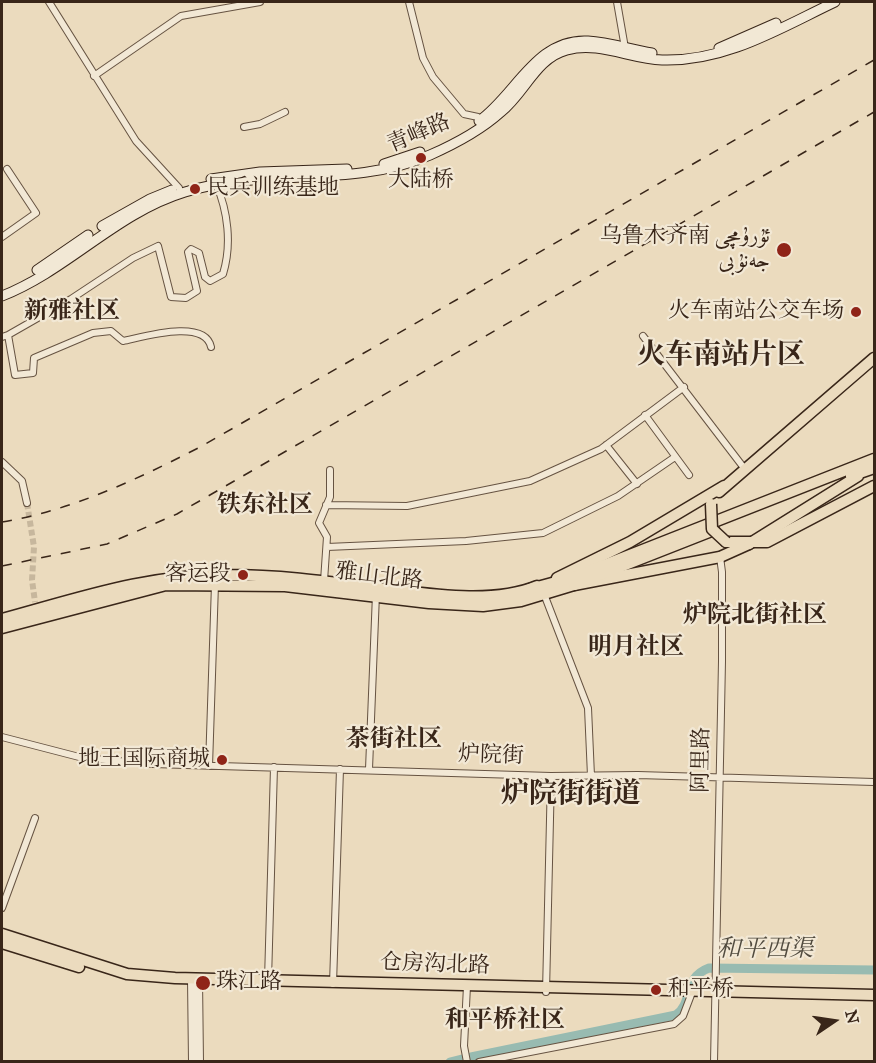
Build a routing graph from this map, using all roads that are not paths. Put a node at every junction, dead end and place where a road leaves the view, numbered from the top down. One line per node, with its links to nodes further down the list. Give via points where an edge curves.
1 (49, 2): 8 (street)
2 (260, 2): 8 (street, via 181,16)
3 (409, 2): 10 (street, via 423,58 433,77 464,114 475,115)
4 (616, 2): 7 (street)
5 (821, 2): 7 (main road, 青峰路, via 736,42 706,51 673,54)
6 (835, 2): 10 (main road, 青峰路, via 744,45 709,56 659,60 586,47 566,50 541,65 510,104)
7 (625, 48): 10 (main road, 青峰路, via 585,41 551,50 531,66)
8 (94, 76): 14 (street, via 136,141)
9 (285, 112): 11 (street)
10 (482, 122): 13 (main road, 青峰路, via 438,151 389,169); 14 (main road, 青峰路, via 428,149 384,164 235,175)
11 (244, 127)
12 (7, 169): 15 (street, via 36,213)
13 (216, 184): 14 (main road, 青峰路); 18 (street, via 228,232 223,274 210,281 199,253 191,249 188,252 196,291 186,298 171,297 158,246)
14 (180, 190): 16 (main road, 青峰路, via 118,215); 17 (main road, 青峰路, via 113,226)
15 (2, 237)
16 (2, 290)
17 (2, 296)
18 (5, 336): 20 (street, via 15,375 24,376 33,373 34,358 93,333 111,331 123,341 180,330 202,335)
19 (643, 336): 22 (street)
20 (211, 347)
21 (874, 358): 28 (main road)
22 (684, 387): 23 (street); 28 (street)
23 (645, 416): 24 (street); 25 (street)
24 (606, 445): 32 (street); 36 (street, via 530,482 407,506)
25 (675, 457): 31 (street); 32 (street)
26 (874, 459): 43 (main road, 雅山北路, via 574,577)
27 (2, 462): 35 (street, via 22,482)
28 (744, 468): 33 (main road)
29 (871, 469): 37 (main road); 42 (main road)
30 (330, 470): 36 (street, via 330,497)
31 (689, 475)
32 (637, 484): 38 (street, via 543,532 475,540)
33 (724, 486): 37 (main road, bridge, via 711,504 712,529 726,542); 43 (main road, 雅山北路, via 630,542)
34 (874, 486): 37 (main road, via 775,539)
35 (27, 503)
36 (326, 504): 38 (street, via 319,523 327,537)
37 (749, 544): 39 (main road, 雅山北路)
38 (327, 547): 40 (street)
39 (720, 557): 42 (main road, 雅山北路); 56 (street, 阿里路)
40 (324, 581): 44 (main road, 雅山北路); 46 (main road, 雅山北路, via 227,575 166,577)
41 (214, 584): 44 (main road, 雅山北路); 46 (main road, 雅山北路, via 166,585); 50 (street)
42 (574, 585): 45 (main road, 雅山北路)
43 (530, 589): 44 (main road, 雅山北路, via 489,595)
44 (376, 592): 45 (main road, 雅山北路, via 483,606); 53 (street)
45 (544, 594): 55 (street, via 588,708)
46 (36, 610): 47 (main road, 雅山北路); 48 (main road, 雅山北路)
47 (2, 619)
48 (2, 628)
49 (2, 737): 50 (street, 炉院街, via 83,758)
50 (209, 766): 51 (street, 炉院街)
51 (274, 767): 52 (street, 炉院街); 62 (street)
52 (340, 769): 53 (street, 炉院街); 64 (street)
53 (369, 769): 54 (street, 炉院街)
54 (551, 776): 55 (street, 炉院街); 66 (street)
55 (591, 776): 56 (street, 炉院街)
56 (720, 777): 57 (street, 炉院街); 68 (street, 阿里路)
57 (874, 782)
58 (35, 818): 59 (street)
59 (2, 908)
60 (2, 934): 63 (main road, 仓房沟北路, via 127,974)
61 (2, 942): 63 (main road, 仓房沟北路, via 126,981)
62 (268, 981): 63 (main road, 仓房沟北路); 64 (main road, 仓房沟北路)
63 (195, 982): 64 (main road, 仓房沟北路); 71 (street); 72 (street)
64 (333, 984): 65 (main road, 仓房沟北路)
65 (467, 988): 66 (main road, 仓房沟北路); 73 (street)
66 (546, 990): 67 (main road, 仓房沟北路)
67 (688, 993): 68 (main road, 仓房沟北路); 74 (street, via 683,1016 674,1024)
68 (716, 993): 69 (main road, 仓房沟北路); 70 (main road, 仓房沟北路); 75 (street, 阿里路)
69 (874, 995)
70 (874, 1000)
71 (193, 1062)
72 (199, 1062)
73 (467, 1062)
74 (479, 1062)
75 (714, 1062)

